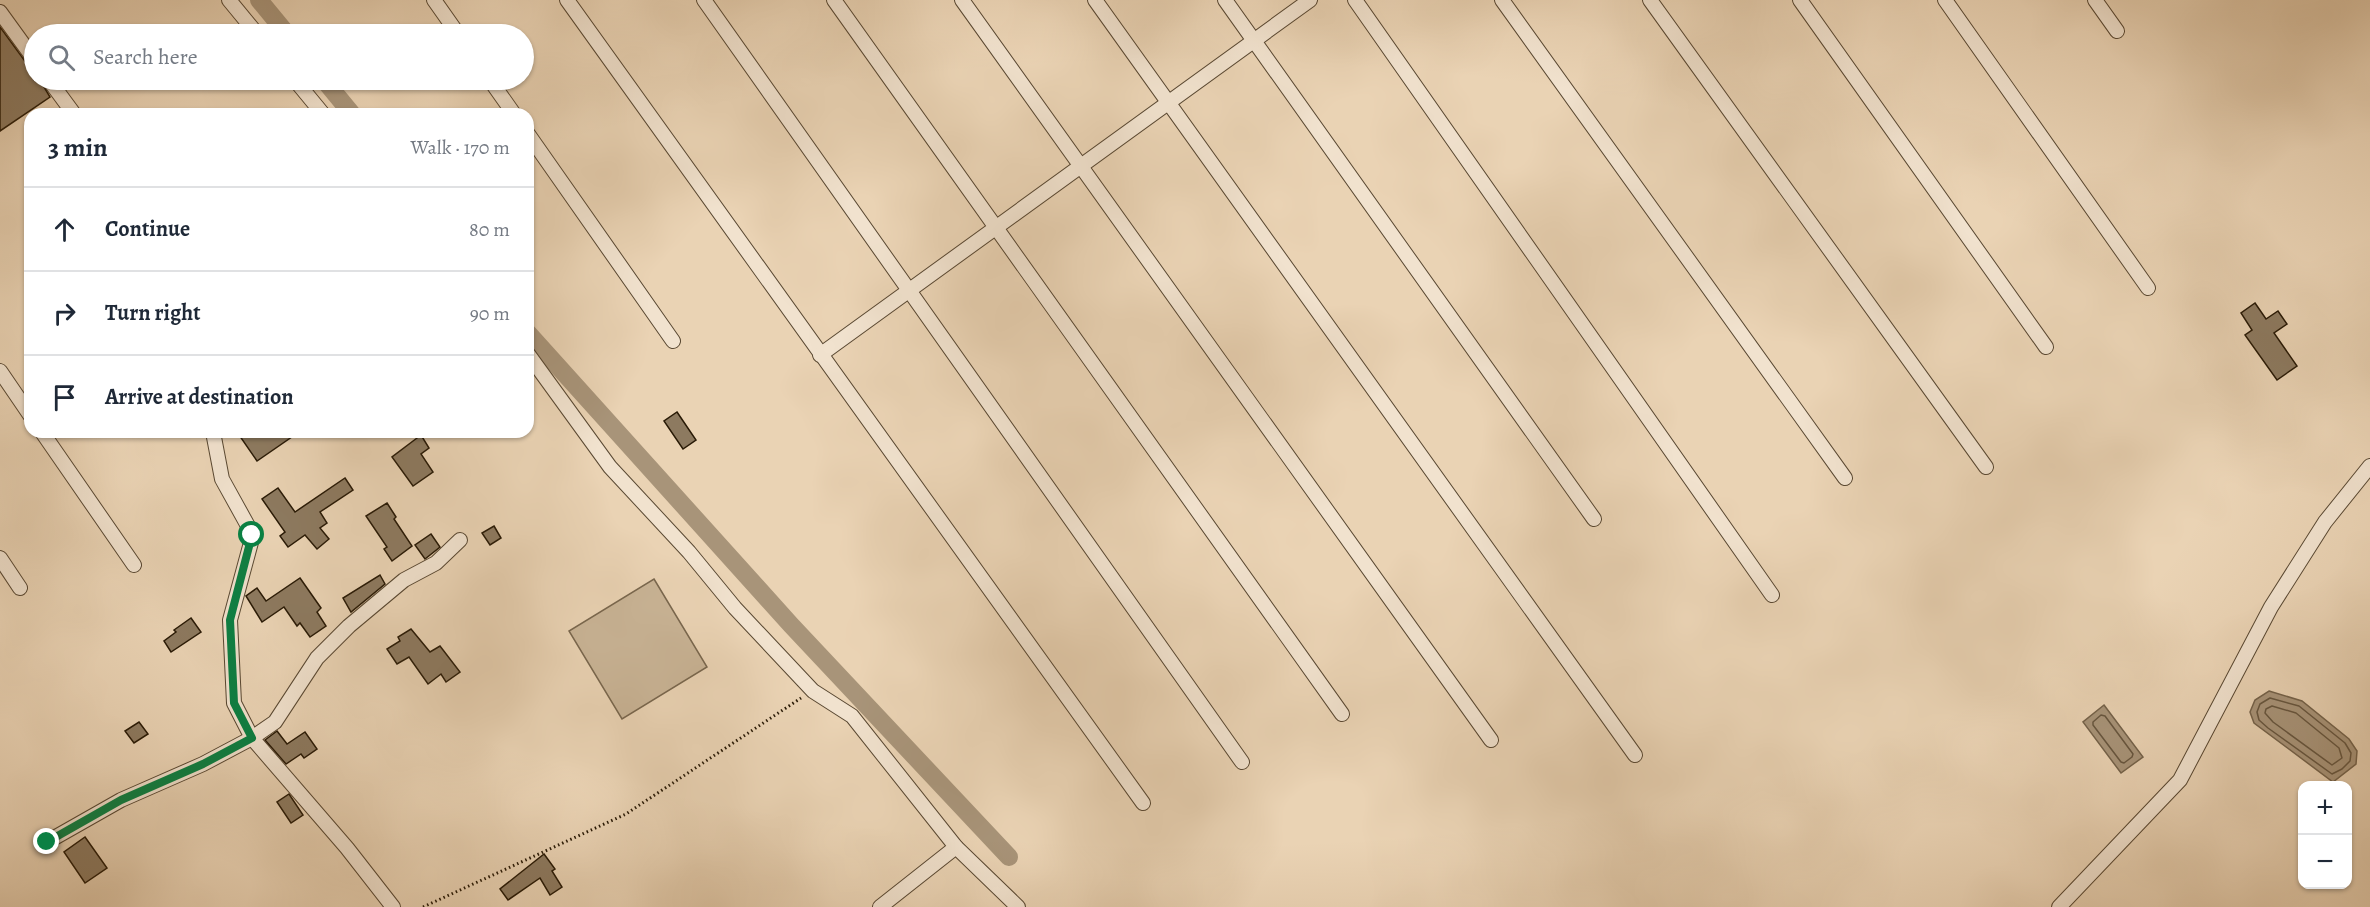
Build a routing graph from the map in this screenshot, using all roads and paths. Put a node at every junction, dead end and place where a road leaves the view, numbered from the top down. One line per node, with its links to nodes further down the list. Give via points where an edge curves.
1 (229, 0): 17 (street)
2 (434, 0): 18 (street)
3 (567, 0): 36 (street)
4 (704, 0): 33 (street)
5 (834, 0): 31 (street)
6 (962, 0): 30 (street)
7 (1095, 0): 25 (street)
8 (1225, 0): 20 (street)
9 (1310, 0): 20 (street)
10 (1355, 0): 50 (street)
11 (1502, 0): 44 (street)
12 (1650, 0): 43 (street)
13 (1800, 0): 35 (street)
14 (1945, 0): 32 (street)
15 (2095, 0): 19 (street)
16 (0, 12): 21 (street)
17 (249, 24)
18 (451, 24)
19 (2117, 31)
20 (1254, 41): 25 (street); 45 (street)
21 (24, 45)
22 (56, 90): 26 (street)
23 (303, 90): 27 (street)
24 (497, 90): 28 (street)
25 (1168, 103): 30 (street); 55 (street)
26 (70, 108)
27 (318, 108)
28 (510, 108)
29 (534, 143): 34 (street)
30 (1080, 167): 31 (street); 54 (street)
31 (997, 227): 33 (street); 52 (street)
32 (2148, 288)
33 (909, 291): 36 (street); 56 (street)
34 (673, 341)
35 (2046, 348)
36 (820, 355): 57 (street)
37 (534, 362): 51 (street, via 610,467)
38 (0, 371): 39 (street)
39 (24, 406)
40 (46, 438): 48 (street)
41 (214, 438): 53 (street, via 222,479 252,535 230,620 234,703)
42 (2370, 466): 64 (street, via 2325,522 2271,607 2180,780)
43 (1986, 467)
44 (1845, 478)
45 (1594, 519)
46 (460, 540): 53 (street, via 436,563 404,580 349,626 317,658 275,722)
47 (0, 558): 49 (street)
48 (134, 565)
49 (20, 588)
50 (1772, 595)
51 (813, 691): 59 (street, via 852,716); 61 (path, via 626,814)
52 (1342, 714)
53 (252, 738): 58 (street, via 121,800); 60 (street)
54 (1491, 740)
55 (1635, 754)
56 (1242, 762)
57 (1143, 803)
58 (47, 842)
59 (956, 847): 62 (street); 63 (street)
60 (393, 907)
61 (423, 907)
62 (880, 907)
63 (1018, 907)
64 (2059, 907)

